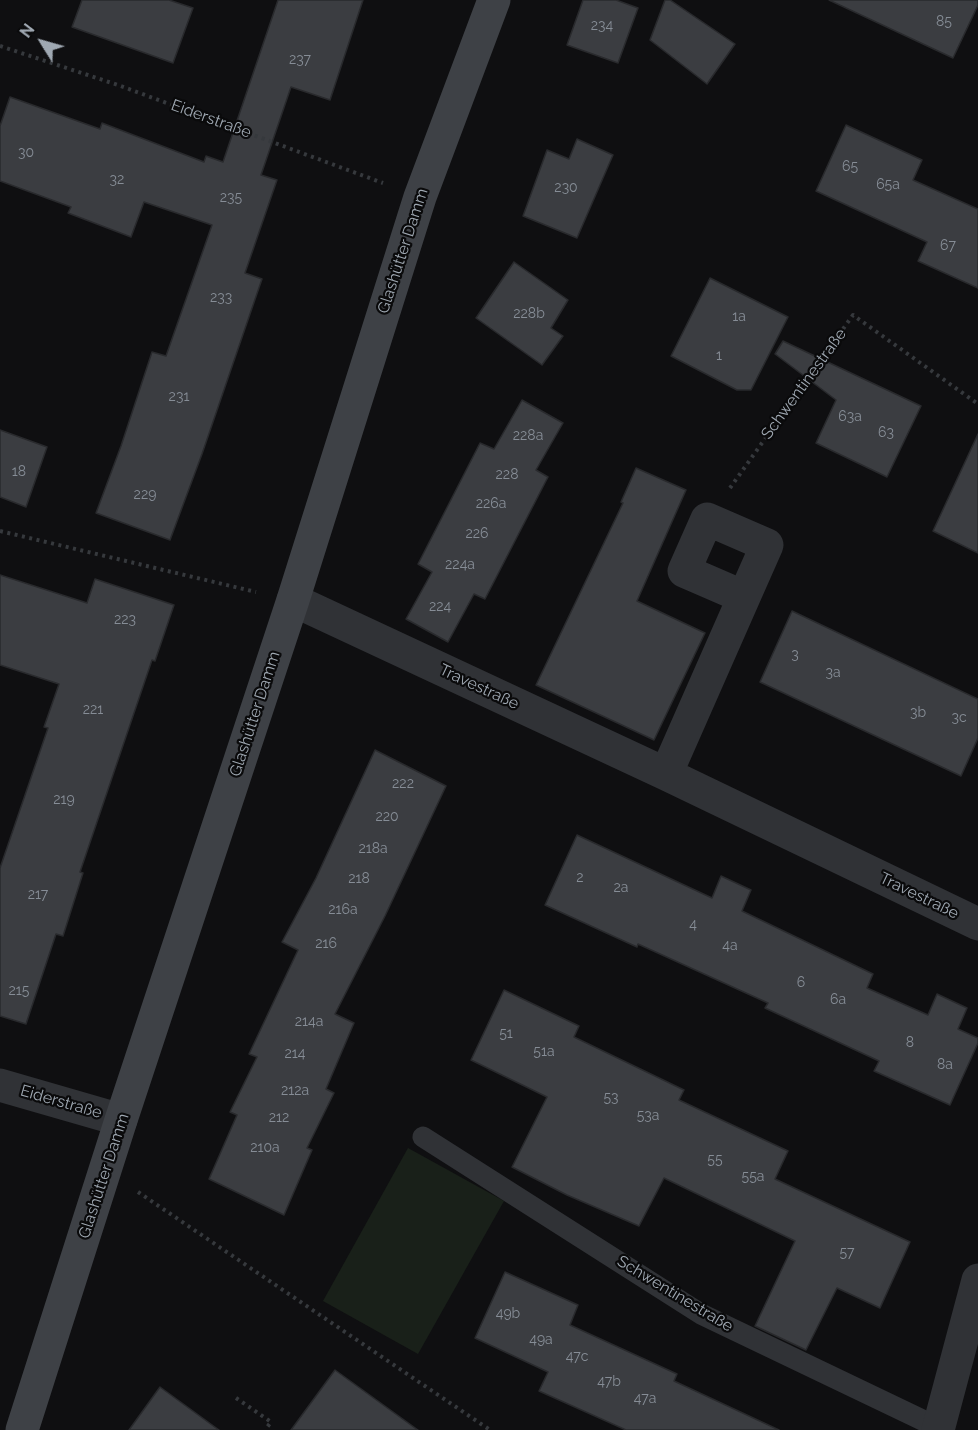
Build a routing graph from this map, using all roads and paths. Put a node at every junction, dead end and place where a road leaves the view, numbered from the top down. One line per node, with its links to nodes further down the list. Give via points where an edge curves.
1 (494, 0): 3 (street, Glashütter Damm)
2 (0, 46): 3 (path, Eiderstraße, via 118,85)
3 (420, 197): 8 (street, Glashütter Damm)
4 (978, 404): 5 (path, Schwentinestraße, via 853,315)
5 (707, 519): 7 (street, via 767,545); 7 (street, via 684,571)
6 (0, 531): 8 (path)
7 (744, 597): 9 (street)
8 (293, 600): 9 (street, Travestraße); 12 (street, Glashütter Damm)
9 (666, 774): 10 (street, Travestraße)
10 (978, 924)
11 (0, 1085): 12 (street, Eiderstraße)
12 (121, 1120): 14 (street, Glashütter Damm)
13 (423, 1137): 17 (lane, Schwentinestraße, via 701,1314)
14 (105, 1170): 18 (street, Glashütter Damm); 20 (path)
15 (978, 1281): 17 (street, Schwentinestraße)
16 (237, 1398): 19 (path, via 271,1422)
17 (938, 1429)
18 (22, 1430)
19 (265, 1430)
20 (489, 1430)

